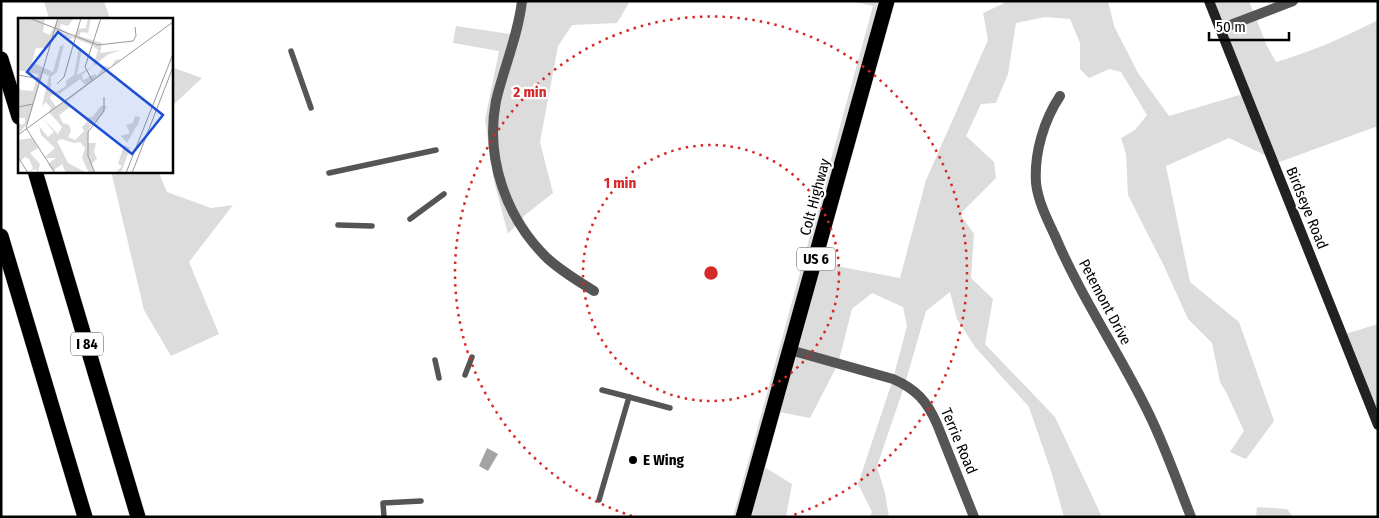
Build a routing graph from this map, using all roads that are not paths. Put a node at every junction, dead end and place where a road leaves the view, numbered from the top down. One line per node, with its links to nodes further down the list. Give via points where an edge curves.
1 (522, 1): 19 (street, via 493,121 497,171 515,216 535,246)
2 (887, 1): 20 (highway, Colt Highway / US 6)
3 (1209, 1): 5 (main road, Birdseye Road)
4 (1293, 1): 5 (street)
5 (1220, 29): 28 (main road, Birdseye Road)
6 (291, 51): 9 (lane)
7 (1, 59): 10 (highway)
8 (1060, 96): 36 (street, Petemont Drive, via 1046,122 1039,149 1036,184 1040,201 1090,309 1145,405)
9 (311, 108)
10 (18, 115)
11 (436, 150): 13 (lane)
12 (35, 172): 32 (highway, I 84)
13 (329, 173)
14 (444, 194): 15 (lane)
15 (410, 219)
16 (338, 225): 17 (lane)
17 (372, 226)
18 (1, 236): 31 (highway)
19 (594, 291)
20 (790, 350): 34 (highway, Colt Highway / US 6); 35 (street, Terrie Road, via 894,379 915,391 938,424)
21 (472, 357): 23 (lane)
22 (435, 360): 24 (lane)
23 (465, 375)
24 (440, 378)
25 (602, 390): 26 (lane)
26 (629, 397): 27 (lane); 29 (lane)
27 (670, 408)
28 (1378, 425)
29 (599, 500)
30 (421, 501): 33 (lane, via 383,503)
31 (85, 517)
32 (138, 517)
33 (384, 517)
34 (743, 517)
35 (974, 517)
36 (1191, 517)

